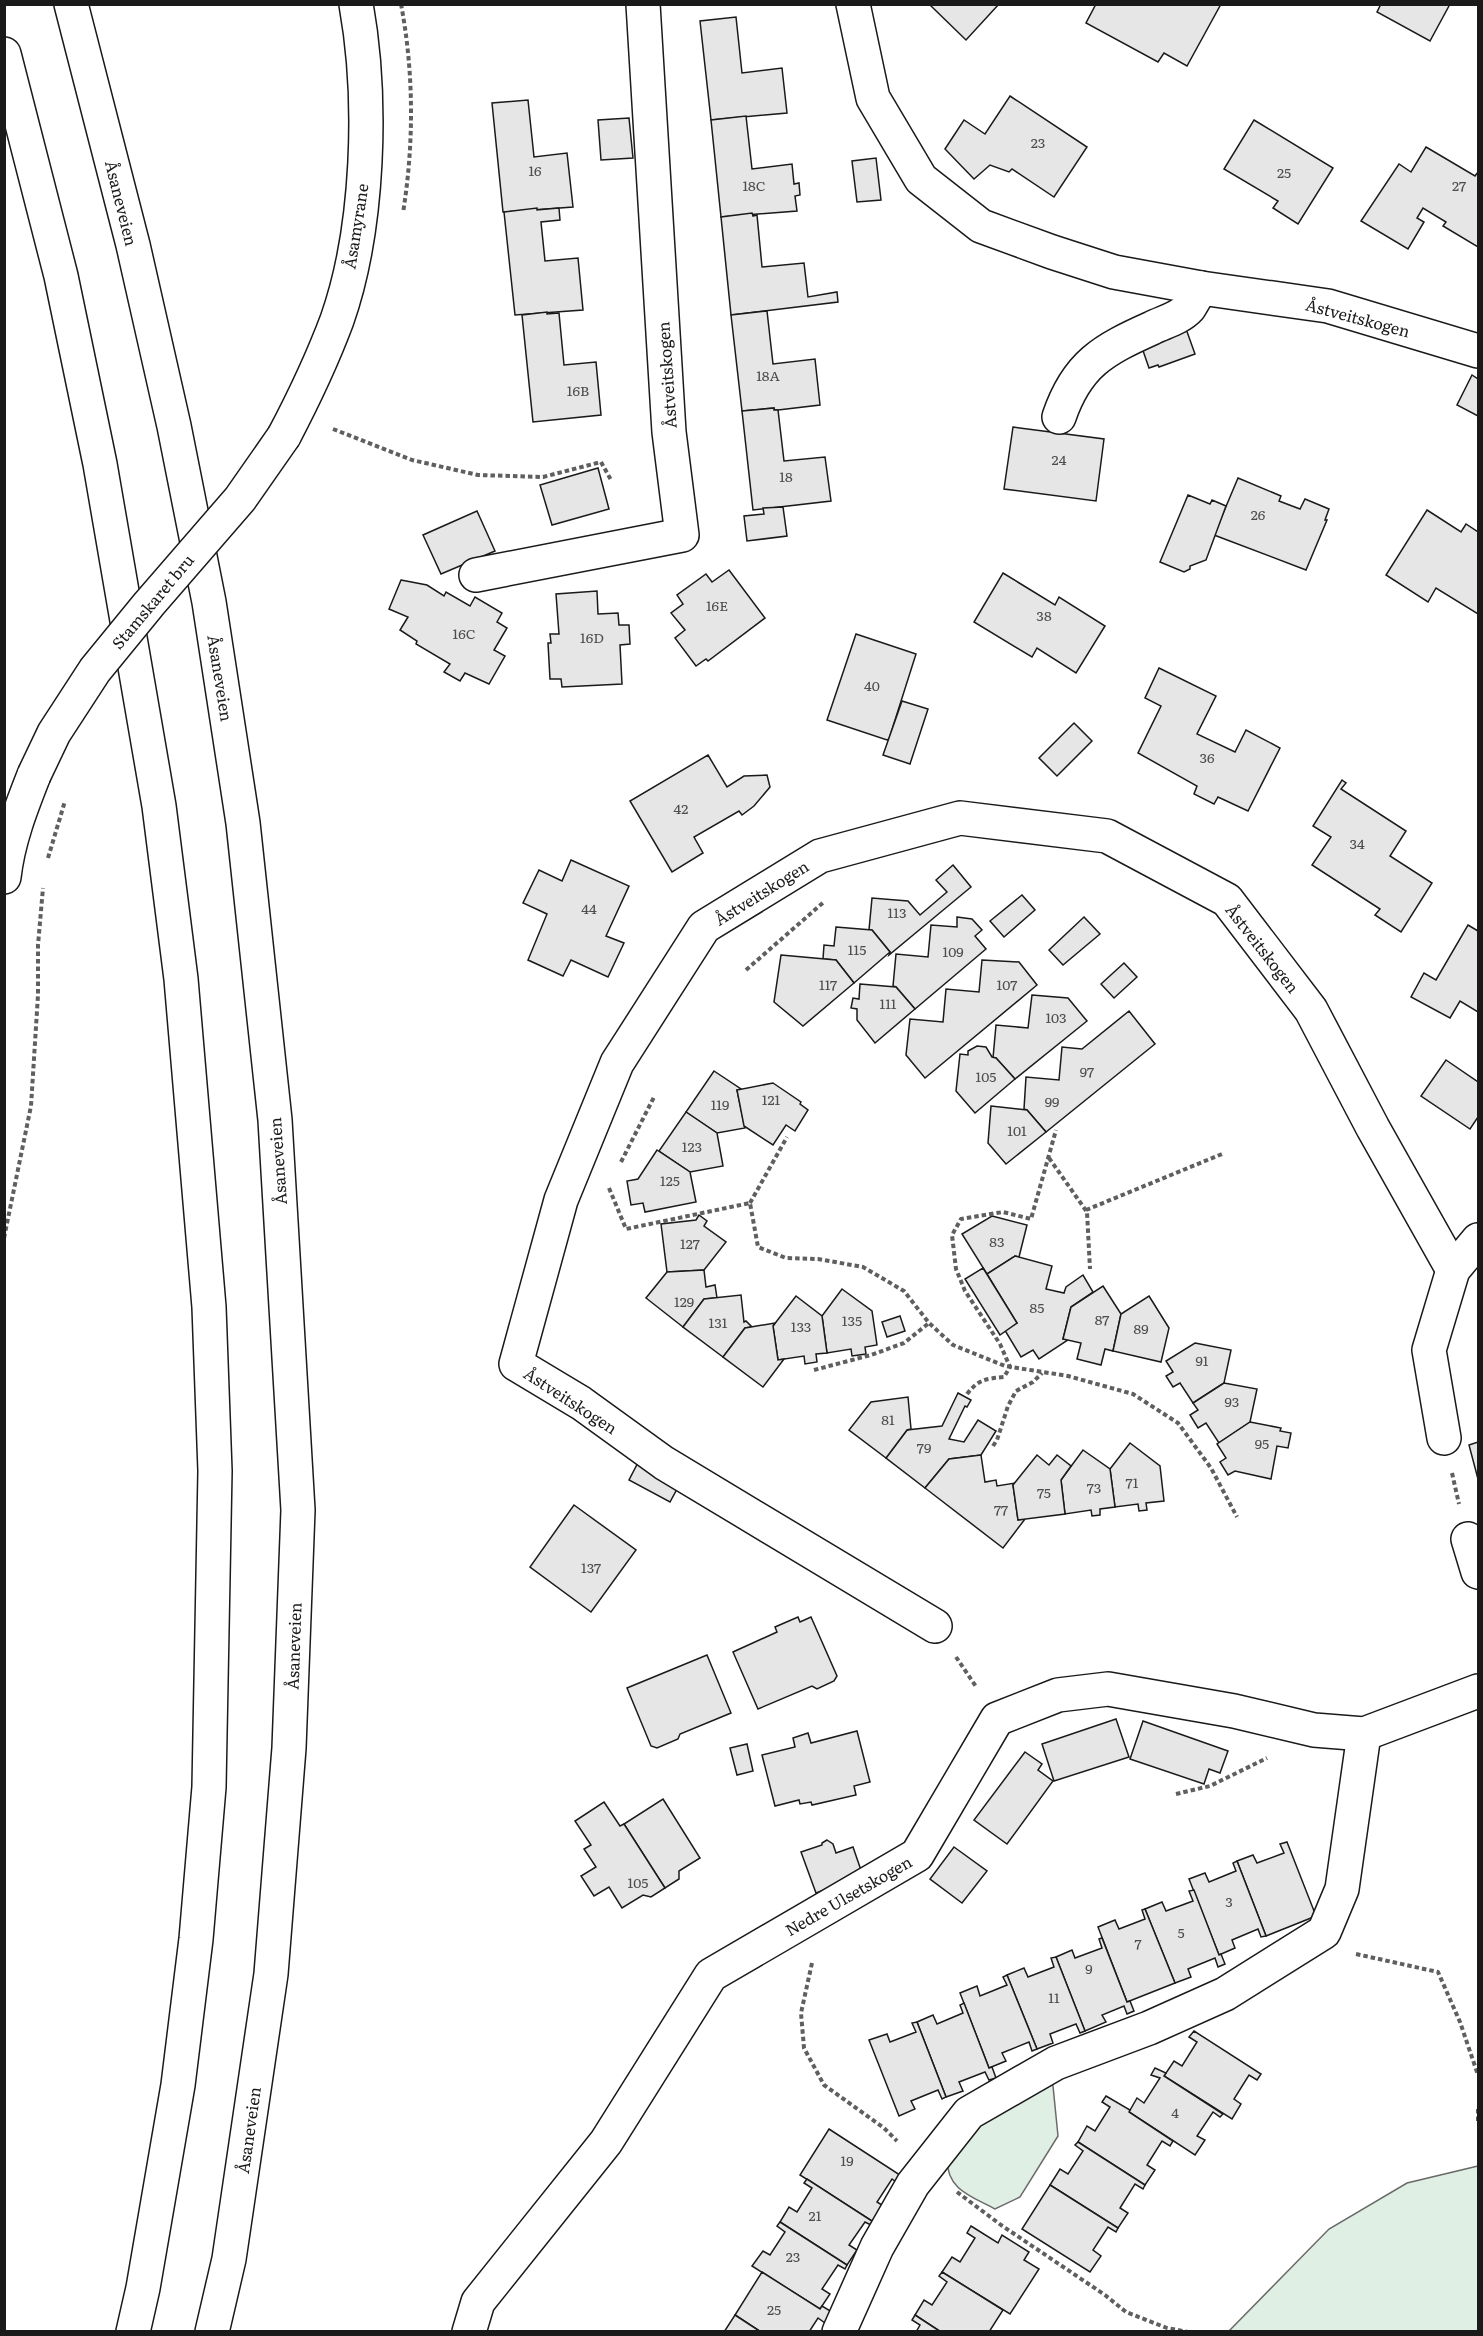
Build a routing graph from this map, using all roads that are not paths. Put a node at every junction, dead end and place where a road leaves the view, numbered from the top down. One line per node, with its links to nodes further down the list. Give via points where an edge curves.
1 (71, 4): 21 (main road, Åsaneveien, via 133,245 210,602 243,823 275,1120 298,1510 289,1748 270,1974 229,2259)
2 (356, 4): 9 (main road, Åsamyrane, via 365,78 365,150 352,261 337,318 311,386)
3 (643, 4): 10 (main road, Åstveitskogen, via 669,432 682,536)
4 (853, 4): 6 (main road, Åstveitskogen, via 873,98 921,179 981,226 1114,272)
5 (4, 54): 20 (main road, via 61,276 95,442 159,806 181,979 209,1307 215,1471 209,1787 178,2085)
6 (1201, 288): 7 (main road, Åstveitskogen, via 1328,306); 8 (main road, via 1181,315 1095,358 1072,384)
7 (1479, 351)
8 (1059, 417)
9 (284, 436): 11 (main road, Stamskaret bru, bridge, via 240,499 95,670 54,733 18,816)
10 (476, 575)
11 (4, 877)
12 (1479, 1240): 13 (main road)
13 (1453, 1270): 14 (main road, via 1429,1350); 17 (main road, Åstveitskogen, via 1311,1010 1227,900 1107,836 960,818 820,856 704,927 617,1063 561,1200 516,1364 581,1403 664,1463)
14 (1444, 1438)
15 (1468, 1539): 16 (main road)
16 (1479, 1572)
17 (935, 1626)
18 (1479, 1691): 19 (main road)
19 (1364, 1734): 22 (main road, Nedre Ulsetskogen, via 1314,1730 1234,1711 1108,1689 1058,1695 997,1719 917,1855 711,1975 606,2142 478,2302); 23 (main road, via 1342,1889 1324,1932 1225,1994 1056,2063 969,2113 914,2184 878,2247)
20 (133, 2331)
21 (212, 2331)
22 (469, 2331)
23 (839, 2331)

